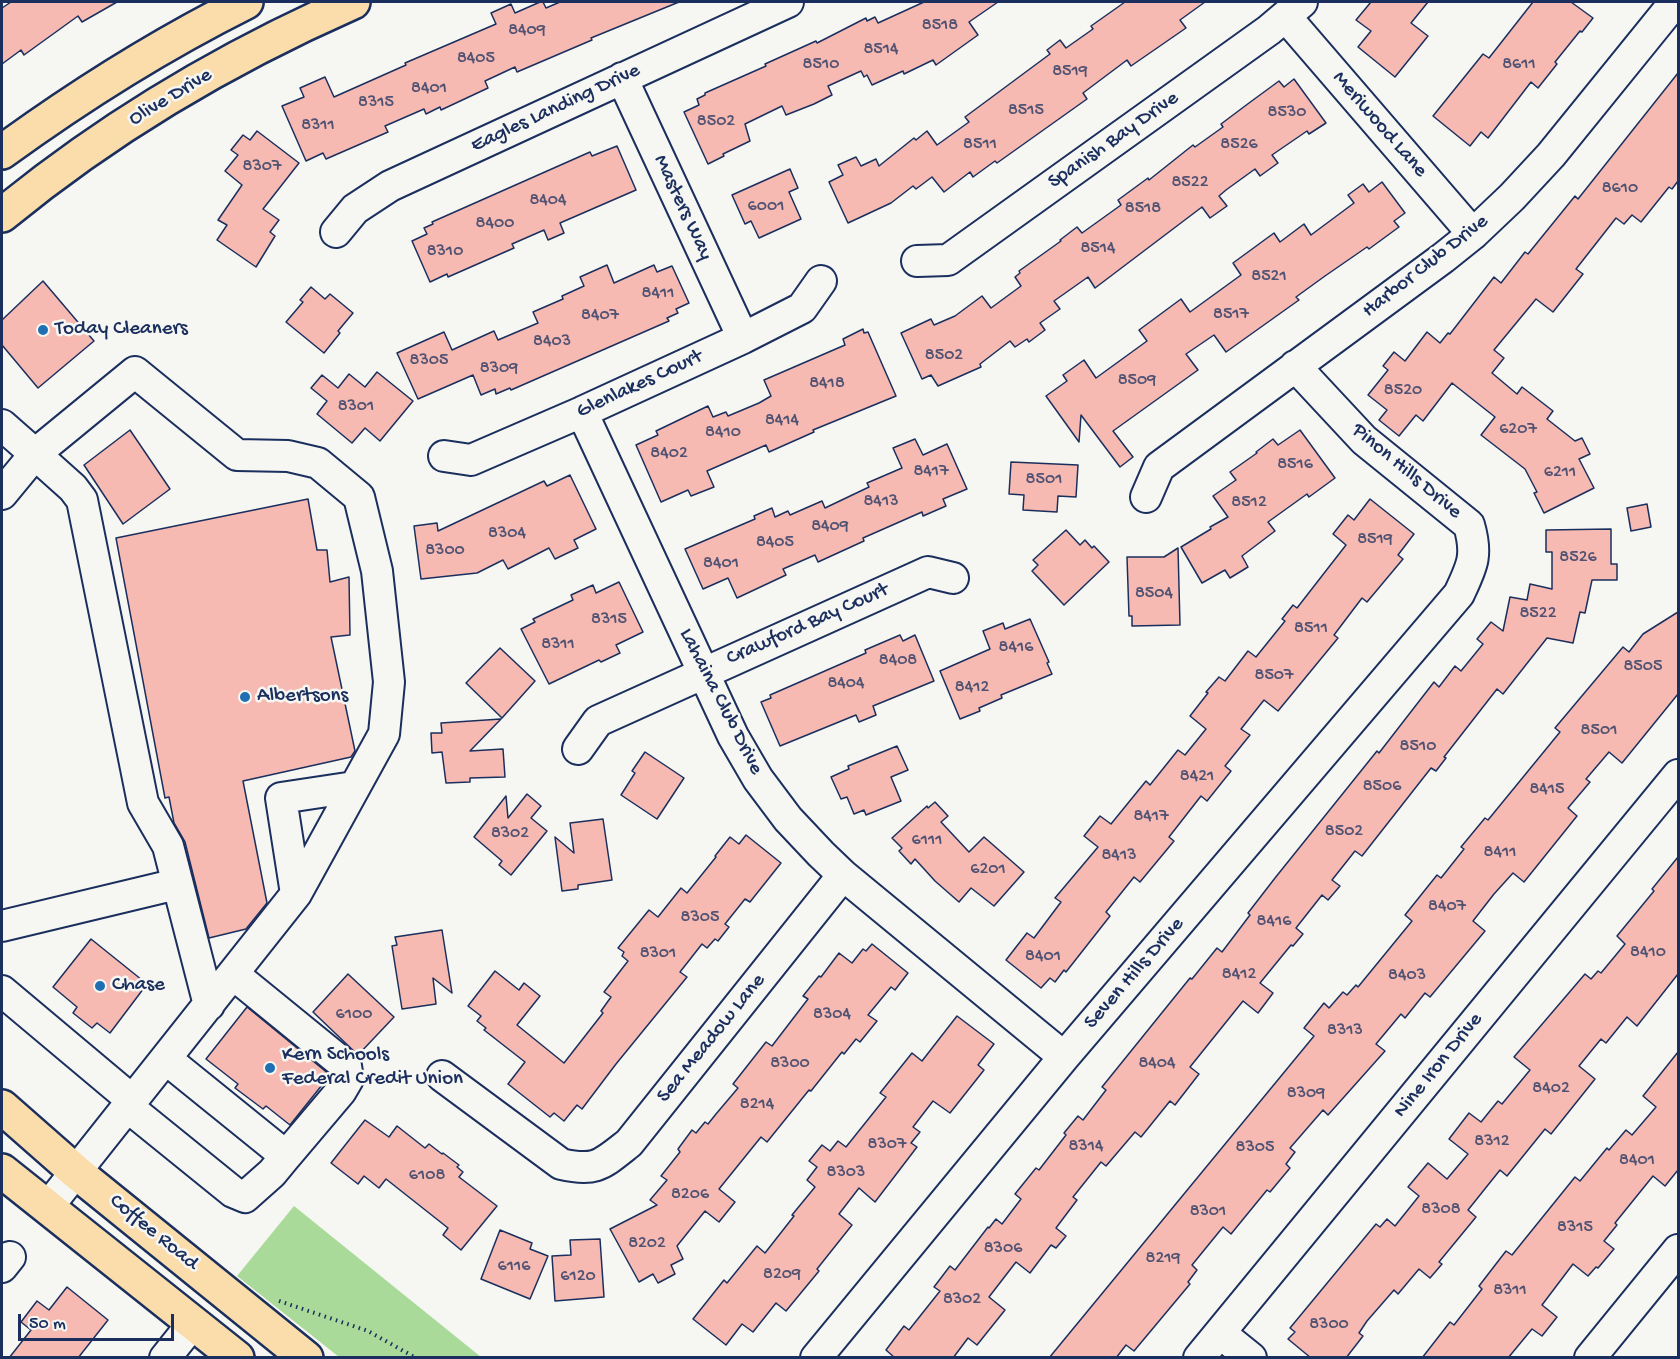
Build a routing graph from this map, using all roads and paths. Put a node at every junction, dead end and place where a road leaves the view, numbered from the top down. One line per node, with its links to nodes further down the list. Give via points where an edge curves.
1 (246, 2): 7 (main road, via 124,69)
2 (353, 2): 8 (main road, Olive Drive, via 239,57 163,101 90,149)
3 (788, 2): 6 (street, Eagles Landing Drive)
4 (1675, 2): 10 (street, Harbor Club Drive, via 1551,155)
5 (1294, 9): 10 (street, Meriwood Lane); 11 (street, Spanish Bay Drive, via 948,260)
6 (622, 78): 9 (street, Eagles Landing Drive, via 390,186 355,209); 13 (street, Masters Way)
7 (2, 152)
8 (2, 215)
9 (336, 232)
10 (1473, 234): 14 (street, Harbor Club Drive)
11 (917, 261)
12 (821, 281): 13 (street, Glenlakes Court, via 802,308)
13 (742, 339): 15 (street, Glenlakes Court)
14 (1295, 366): 20 (street, Harbor Club Drive, via 1159,468); 22 (street, Pinon Hills Drive, via 1364,440 1469,525 1473,562)
15 (582, 412): 18 (street, Glenlakes Court, via 471,460); 23 (street, Lahaina Club Drive)
16 (2, 425): 17 (street)
17 (35, 454): 19 (street); 26 (street, via 135,372 237,455 288,456 318,463 359,498 377,571 389,682 384,734); 28 (street, via 82,500 143,803 168,846)
18 (444, 456)
19 (2, 494)
20 (1146, 497)
21 (953, 578): 23 (street, Crawford Bay Court, via 928,572)
22 (1459, 594): 34 (street, Seven Hills Drive)
23 (702, 672): 24 (street, Crawford Bay Court, via 598,721); 27 (street, Lahaina Club Drive, via 758,779 788,819)
24 (578, 749)
25 (1678, 775): 46 (street, Nine Iron Drive)
26 (354, 788): 29 (street); 29 (street, via 281,798)
27 (843, 875): 34 (street, Lahaina Club Drive); 36 (street, Sea Meadow Lane, via 629,1143 601,1166 581,1169 561,1164)
28 (177, 884): 30 (street); 33 (street)
29 (296, 894): 31 (street)
30 (2, 926)
31 (233, 974): 33 (street); 39 (street, via 346,1066 348,1079 341,1091)
32 (2, 991): 37 (street)
33 (209, 1005): 35 (street)
34 (1064, 1057): 51 (street, Seven Hills Drive)
35 (166, 1059): 37 (street); 39 (street)
36 (442, 1076)
37 (130, 1104): 39 (street, via 232,1192 245,1197); 41 (street)
38 (2, 1107): 41 (main road, Coffee Road)
39 (286, 1156)
40 (2, 1171): 42 (main road)
41 (76, 1172): 42 (street); 49 (main road, Coffee Road)
42 (47, 1208): 45 (main road)
43 (1678, 1250): 54 (street)
44 (274, 1299): 50 (path, via 368,1331)
45 (193, 1323): 47 (street); 48 (main road)
46 (1220, 1333): 52 (street, Nine Iron Drive); 53 (street)
47 (165, 1358)
48 (237, 1358)
49 (306, 1358)
50 (416, 1358)
51 (816, 1358)
52 (1200, 1358)
53 (1251, 1358)
54 (1590, 1358)

